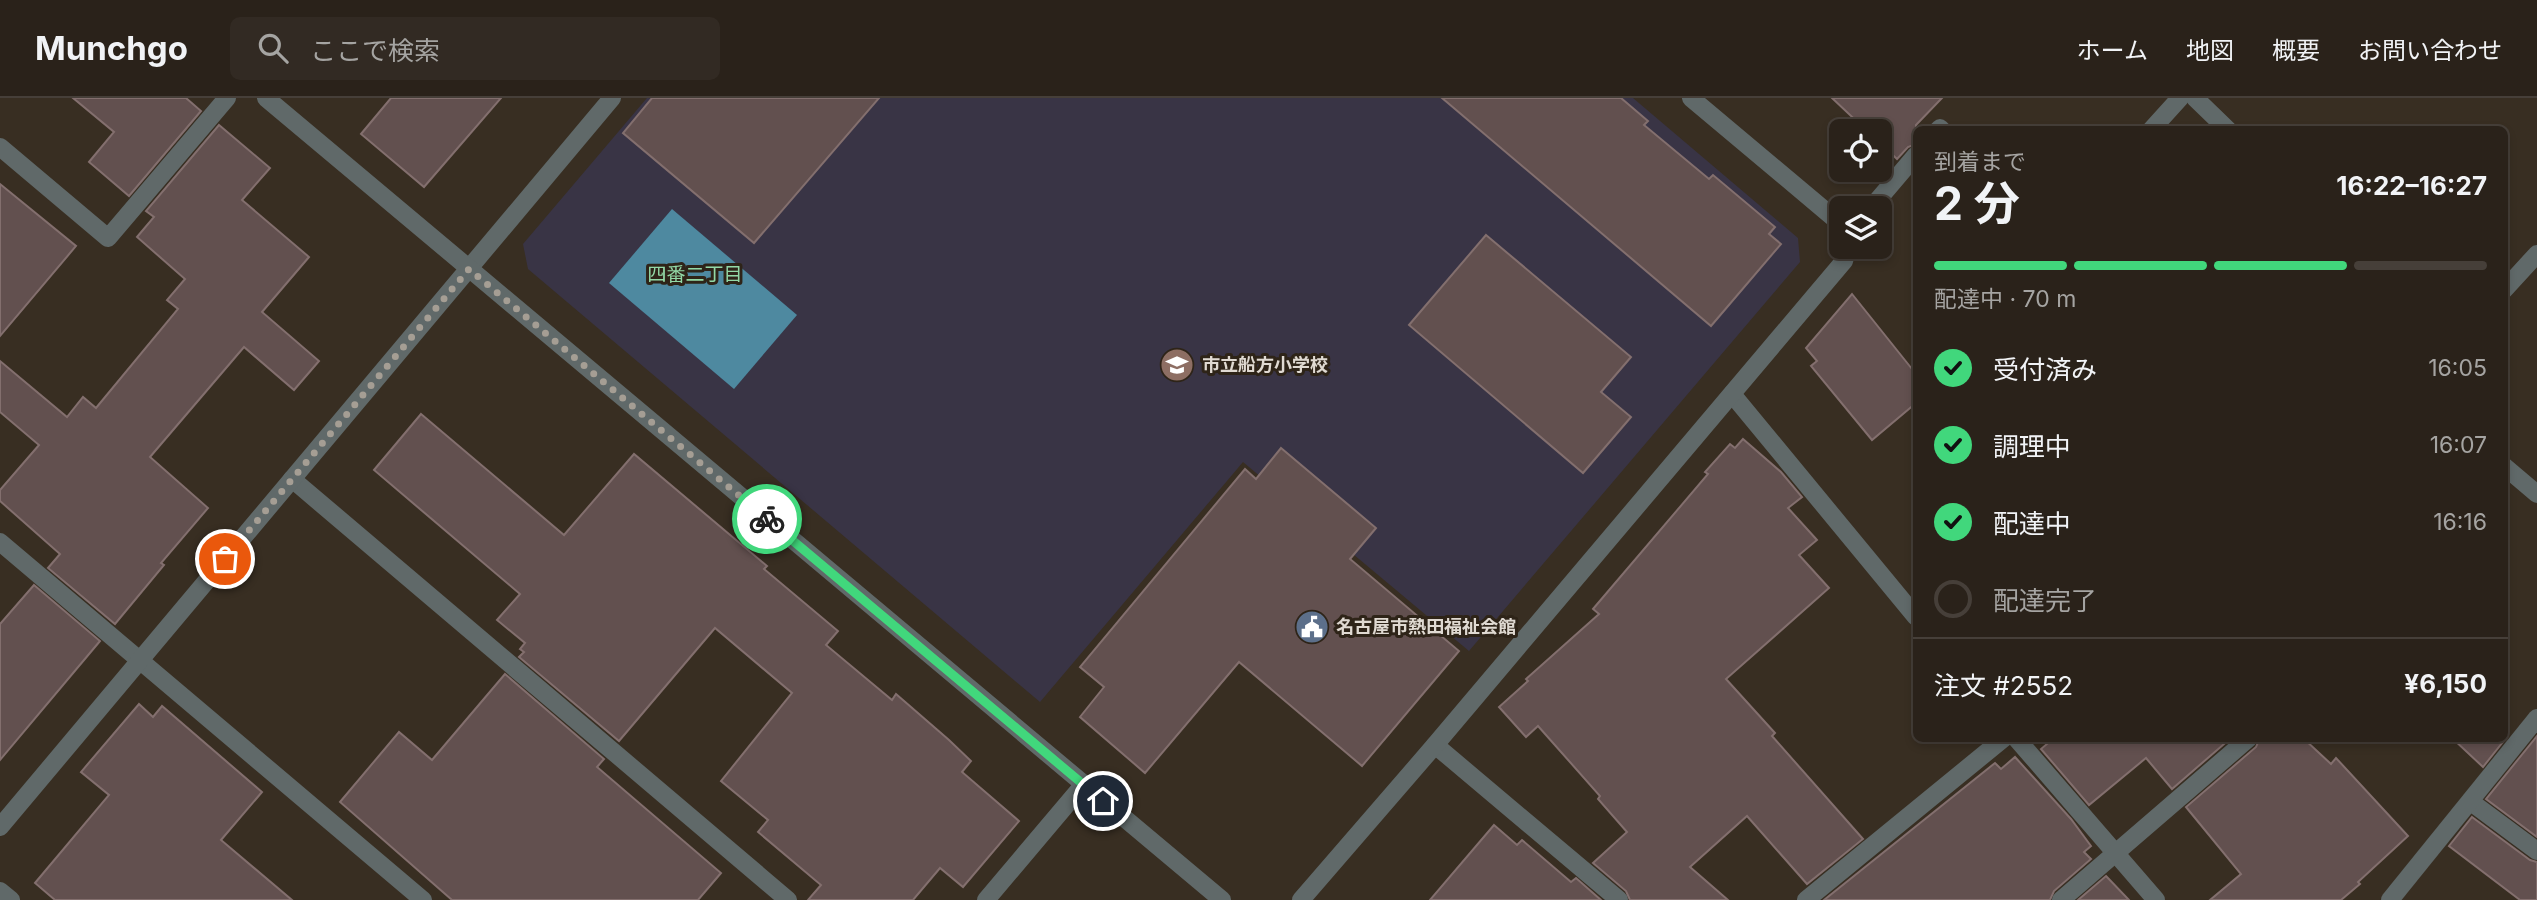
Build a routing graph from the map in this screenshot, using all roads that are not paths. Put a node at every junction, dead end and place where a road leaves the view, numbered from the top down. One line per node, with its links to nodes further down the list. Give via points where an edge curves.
1 (227, 98): 9 (street, via 108,238)
2 (266, 98): 15 (street)
3 (612, 98): 15 (street)
4 (1690, 98): 12 (street)
5 (2180, 98): 7 (street)
6 (2195, 98): 8 (street)
7 (2155, 126)
8 (2224, 126)
9 (0, 146)
10 (1913, 159): 11 (street)
11 (1881, 196)
12 (1829, 214)
13 (2537, 254): 16 (street)
14 (1844, 259): 17 (street)
15 (469, 269): 19 (street); 29 (street)
16 (2508, 286)
17 (1732, 394): 22 (street); 28 (street)
18 (2508, 469): 20 (street)
19 (292, 479): 23 (street); 37 (street)
20 (2537, 494)
21 (0, 542): 23 (street)
22 (1913, 613)
23 (140, 660): 31 (street); 36 (street)
24 (2537, 718): 30 (street)
25 (1999, 742): 42 (street)
26 (2020, 742): 33 (street)
27 (2241, 742): 33 (street)
28 (1435, 745): 40 (street); 41 (street)
29 (1084, 784): 38 (street); 39 (street)
30 (2471, 802): 32 (street); 45 (street)
31 (0, 827)
32 (2537, 851)
33 (2113, 853): 43 (street); 44 (street)
34 (0, 891): 35 (street)
35 (11, 900)
36 (423, 900)
37 (788, 900)
38 (986, 900)
39 (1222, 900)
40 (1301, 900)
41 (1619, 900)
42 (1806, 900)
43 (2061, 900)
44 (2156, 900)
45 (2390, 900)

